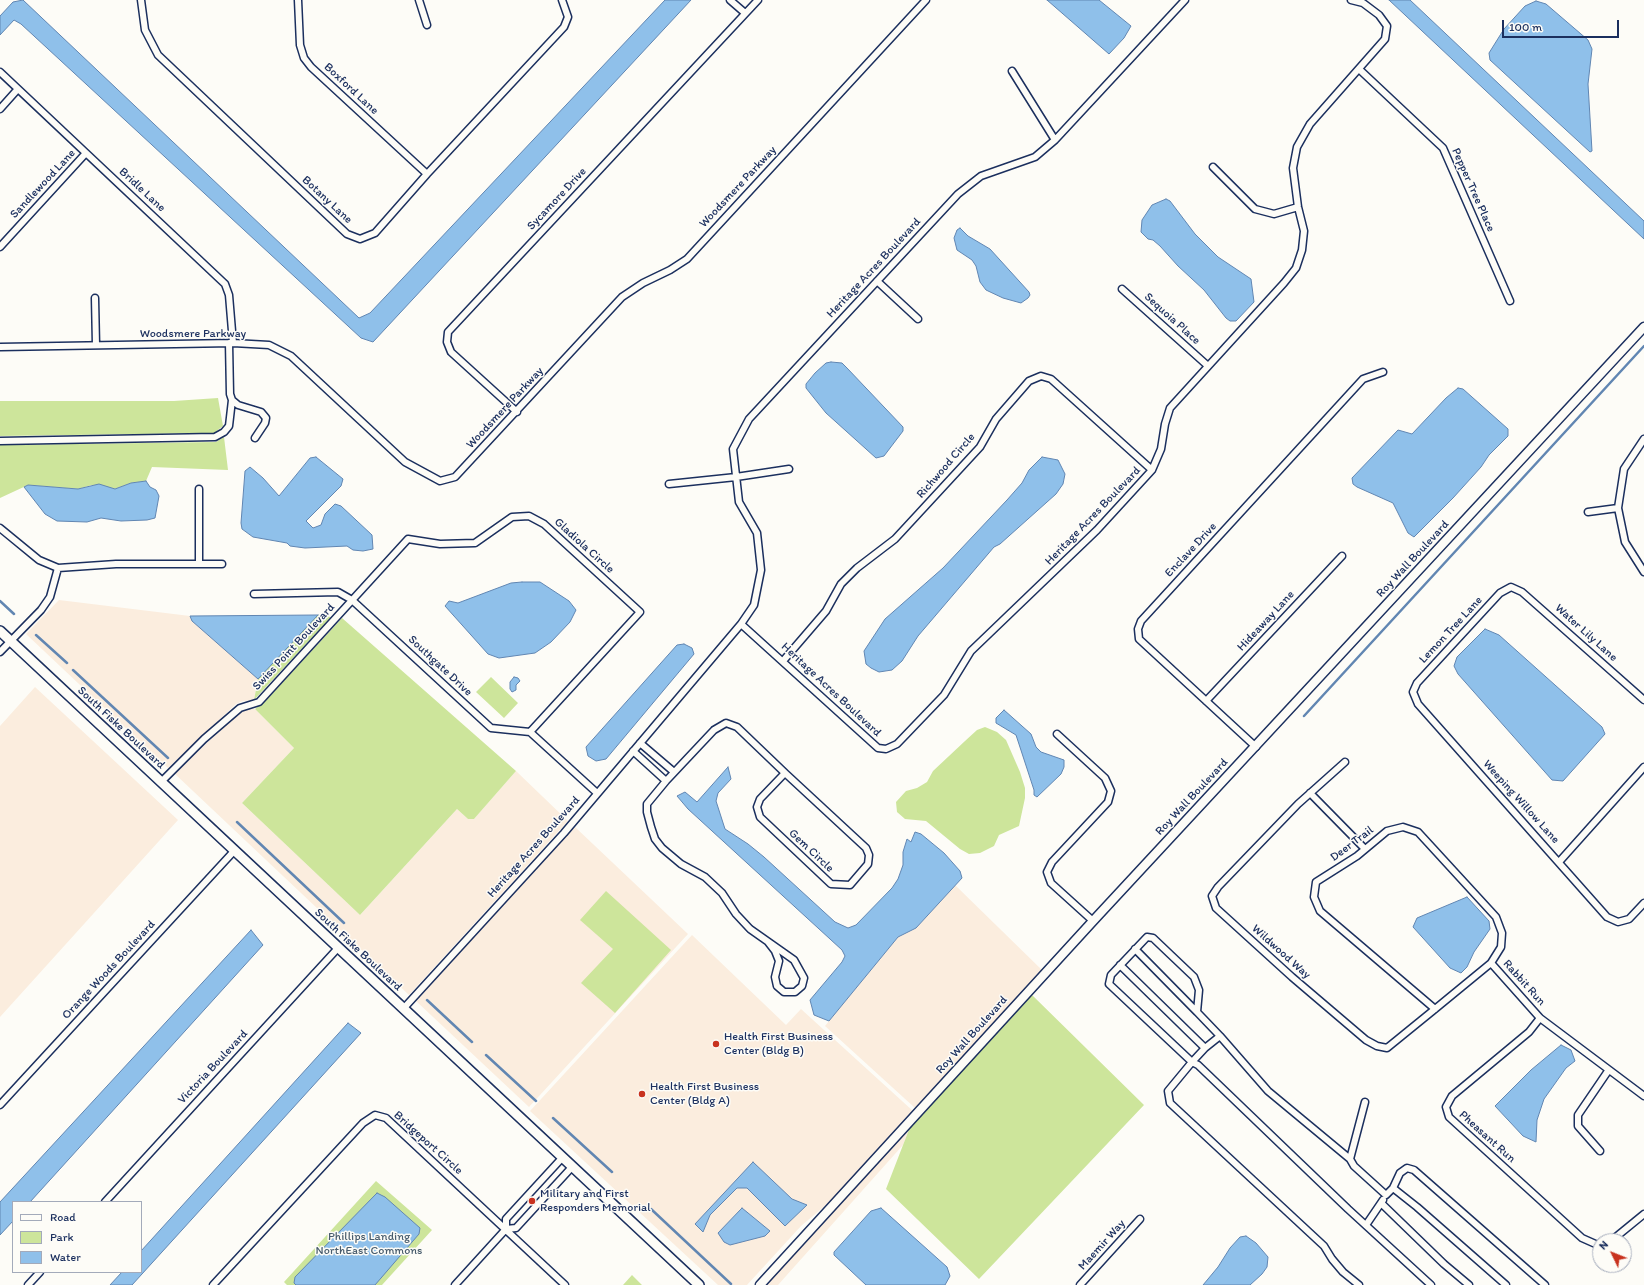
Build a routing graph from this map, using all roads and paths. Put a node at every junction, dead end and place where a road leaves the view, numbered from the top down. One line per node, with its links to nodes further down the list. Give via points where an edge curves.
1 (141, 0): 20 (street, Botany Lane, via 145,30 158,55 347,234 360,239 375,233)
2 (298, 0): 20 (street, Boxford Lane, via 300,45 304,58)
3 (419, 0): 11 (street)
4 (562, 0): 20 (street, Botany Lane, via 568,17 564,28)
5 (730, 0): 10 (street)
6 (758, 0): 10 (street, Sycamore Drive)
7 (926, 0): 35 (street, Woodsmere Parkway, via 687,259 622,297)
8 (1185, 0): 17 (street, Heritage Acres Boulevard)
9 (1351, 0): 12 (street, Heritage Acres Boulevard, via 1362,3 1379,15 1387,26 1385,39)
10 (745, 13): 35 (street, Sycamore Drive, via 448,332 447,342 451,352)
11 (427, 25)
12 (1360, 70): 21 (street, Heritage Acres Boulevard, via 1310,124 1297,147 1293,168); 26 (street, Pepper Tree Place, via 1442,148)
13 (1012, 71): 17 (street)
14 (0, 72): 15 (street, Bridle Lane)
15 (17, 90): 16 (street); 18 (street, Bridle Lane)
16 (0, 109)
17 (1055, 140): 23 (street, Heritage Acres Boulevard, via 1035,157 981,176 958,194)
18 (86, 153): 22 (street, Sandlewood Lane); 29 (street, Bridle Lane, via 224,284 229,295)
19 (1213, 167): 21 (street, via 1255,209 1274,214)
20 (427, 174)
21 (1298, 207): 32 (street, Heritage Acres Boulevard, via 1304,231 1302,250 1296,268)
22 (0, 247)
23 (877, 281): 27 (street); 41 (street, Heritage Acres Boulevard, via 749,418 733,449)
24 (1122, 289): 32 (street, Sequoia Place)
25 (95, 298): 30 (street)
26 (1510, 301)
27 (918, 320)
28 (1644, 327): 66 (street, Roy Wall Boulevard)
29 (231, 343): 30 (street, Woodsmere Parkway); 34 (street, Bridle Lane); 35 (street, Woodsmere Parkway, via 269,345 291,356 405,462 440,481 455,477)
30 (96, 345): 31 (street, Woodsmere Parkway)
31 (0, 348)
32 (1208, 366): 40 (street, Heritage Acres Boulevard, via 1170,408 1161,448)
33 (1383, 372): 62 (street, Enclave Drive, via 1364,379 1141,621 1138,629 1139,639)
34 (232, 400): 36 (street, via 238,405 264,414 265,423); 38 (street, Bridle Lane, via 229,426 215,437)
35 (517, 412)
36 (254, 438)
37 (1644, 439): 44 (street, via 1624,469)
38 (0, 440)
39 (789, 469): 41 (street)
40 (1152, 470): 59 (street, Heritage Acres Boulevard, via 1097,530 971,651 944,695 891,748 883,750 874,745); 59 (street, Richwood Circle, via 1050,379 1041,376 1029,381 996,419 980,447 900,534 841,584 826,612)
41 (736, 477): 42 (street); 55 (street, Heritage Acres Boulevard, via 739,502 757,534 761,570 754,605)
42 (669, 484)
43 (199, 489): 48 (street)
44 (1618, 508): 45 (street); 51 (street, via 1625,542)
45 (1588, 512)
46 (0, 528): 50 (street, via 40,560)
47 (1342, 556): 62 (street, Hideaway Lane)
48 (199, 564): 49 (street); 50 (street, via 116,564)
49 (222, 564)
50 (58, 568): 57 (street, via 50,596)
51 (1644, 572)
52 (1511, 587): 60 (street, Lemon Tree Lane, via 1500,593 1417,683); 61 (street, Water Lily Lane, via 1522,592)
53 (254, 594): 54 (street, Southgate Drive, via 338,592)
54 (352, 600): 63 (street, Southgate Drive, via 491,728); 63 (street, Gladiola Circle, via 408,539 440,544 474,543 512,517 529,516 544,524 640,612); 73 (street, Swiss Point Boulevard, via 258,702 240,708)
55 (742, 624): 59 (street, Heritage Acres Boulevard); 65 (street, Heritage Acres Boulevard)
56 (0, 632): 57 (main road, South Fiske Boulevard)
57 (10, 641): 58 (street); 73 (main road, South Fiske Boulevard)
58 (0, 652)
59 (783, 661)
60 (1413, 692): 78 (street, Weeping Willow Lane, via 1418,704)
61 (1644, 700)
62 (1206, 701): 66 (street, Enclave Drive)
63 (530, 732): 74 (street)
64 (1057, 734): 80 (street, via 1105,778 1111,791 1108,802 1052,862 1047,872 1050,882)
65 (640, 743): 67 (street, Heritage Acres Boulevard); 70 (street)
66 (1256, 747): 80 (street, Roy Wall Boulevard)
67 (633, 751): 72 (street); 74 (street, Heritage Acres Boulevard)
68 (1345, 762): 75 (street, Wildwood Way)
69 (1644, 767): 78 (street)
70 (674, 772): 71 (street, Gem Circle, via 714,730 726,723 737,727); 72 (street, Gem Circle)
71 (785, 773): 71 (street, Gem Circle, via 866,848 870,855 868,864 850,884 831,884 760,817 760,799)
72 (666, 781): 81 (street, Gem Circle, via 647,804 655,839 671,857 713,884 743,921)
73 (161, 782): 77 (main road, South Fiske Boulevard)
74 (597, 793): 86 (street, Heritage Acres Boulevard)
75 (1310, 793): 76 (street); 87 (street, Wildwood Way, via 1218,887 1212,896 1216,908 1292,977 1366,1040 1377,1046 1387,1048)
76 (1365, 849): 84 (street, Deer Trail, via 1387,830 1403,827 1418,832 1496,917 1502,933 1501,947); 87 (street, Deer Trail, via 1316,882 1314,897 1320,911)
77 (235, 850): 82 (main road, South Fiske Boulevard); 96 (street, Orange Woods Boulevard)
78 (1560, 862): 79 (street, Weeping Willow Lane, via 1607,916 1618,922 1629,919)
79 (1644, 903)
80 (1093, 921): 117 (street, Roy Wall Boulevard)
81 (768, 942): 81 (street, via 794,960 802,972 804,983 795,992 784,992 777,986 775,977 779,960)
82 (338, 948): 86 (main road, South Fiske Boulevard); 103 (street, Victoria Boulevard)
83 (1135, 949): 85 (street); 88 (street); 88 (street, via 1147,937 1153,938 1194,977 1199,990)
84 (1491, 963): 87 (street, Wildwood Way); 89 (street, Rabbit Run)
85 (1120, 965): 91 (street); 92 (street, via 1111,975 1108,984)
86 (403, 1009): 98 (main road, South Fiske Boulevard)
87 (1435, 1009)
88 (1197, 1012): 90 (street)
89 (1540, 1018): 93 (street, Rabbit Run); 110 (street, Pheasant Run, via 1529,1032 1452,1096 1446,1107 1449,1117 1582,1238)
90 (1220, 1036): 91 (street); 99 (street, via 1268,1091)
91 (1205, 1048): 92 (street)
92 (1192, 1062): 107 (street); 119 (street, via 1168,1091 1170,1103 1324,1246 1343,1272)
93 (1608, 1071): 94 (street, Rabbit Run); 97 (street, via 1578,1115 1578,1126)
94 (1644, 1096)
95 (1366, 1102): 99 (street)
96 (0, 1105)
97 (1600, 1151)
98 (562, 1158): 100 (main road, South Fiske Boulevard); 108 (street, via 506,1219)
99 (1350, 1159): 102 (street, via 1354,1166)
100 (572, 1167): 108 (street, via 516,1228); 116 (main road, South Fiske Boulevard)
101 (1393, 1188): 102 (street); 122 (street); 123 (street, via 1400,1173 1408,1168 1414,1170)
102 (1386, 1195): 104 (street)
103 (105, 1201)
104 (1381, 1203): 107 (street); 121 (street)
105 (1644, 1214): 109 (street)
106 (1140, 1219): 118 (street, Maemir Way)
107 (1366, 1225): 120 (street)
108 (506, 1229): 113 (street, Bridgeport Circle, via 386,1118 375,1115 363,1123); 114 (street); 115 (street, Bridgeport Circle)
109 (1621, 1233)
110 (1592, 1242)
111 (39, 1273): 112 (street)
112 (28, 1285)
113 (213, 1285)
114 (455, 1285)
115 (565, 1285)
116 (699, 1285)
117 (760, 1285)
118 (1080, 1285)
119 (1359, 1285)
120 (1431, 1285)
121 (1469, 1285)
122 (1506, 1285)
123 (1545, 1285)

